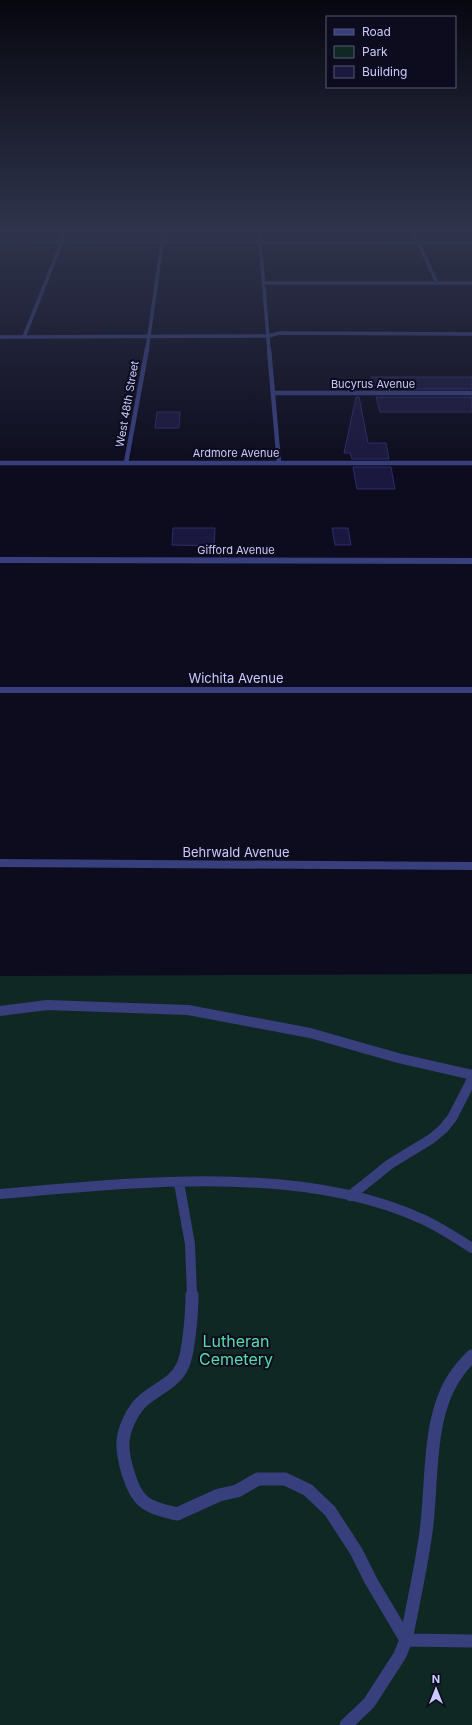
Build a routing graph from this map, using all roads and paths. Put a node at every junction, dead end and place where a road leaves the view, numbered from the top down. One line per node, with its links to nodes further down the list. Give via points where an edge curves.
1 (35, 310): 7 (street)
2 (152, 310): 8 (street, West 48th Street)
3 (266, 310): 5 (street)
4 (472, 334): 5 (street, via 280,333)
5 (268, 336): 8 (street); 9 (street)
6 (0, 337): 7 (street)
7 (24, 337): 8 (street)
8 (148, 337): 12 (street, West 48th Street)
9 (273, 393): 10 (street, Bucyrus Avenue); 13 (street)
10 (472, 394)
11 (0, 463): 12 (street, Ardmore Avenue)
12 (126, 463): 13 (street, Ardmore Avenue)
13 (279, 463): 14 (street, Ardmore Avenue)
14 (472, 463)
15 (0, 560): 16 (street, Gifford Avenue)
16 (472, 561)
17 (0, 690): 18 (street, Wichita Avenue)
18 (472, 690)
19 (0, 863): 20 (street, Behrwald Avenue)
20 (472, 866)
21 (0, 1011): 22 (street, via 47,1005 188,1010 310,1033 398,1058)
22 (472, 1075)
23 (472, 1079): 26 (street, via 450,1122 442,1130 396,1160)
24 (179, 1183): 25 (street, via 106,1185); 26 (street, via 216,1182 307,1187); 29 (street, via 191,1243 191,1326 183,1367 169,1382 146,1397 136,1408 128,1424 123,1442 132,1483 138,1497 151,1506 177,1514 219,1495 237,1491 258,1479 285,1479 308,1490 330,1511 356,1551)
25 (0, 1194)
26 (350, 1196): 27 (street, via 399,1209 428,1221)
27 (472, 1248)
28 (472, 1356): 29 (street, via 448,1386 439,1416 426,1531)
29 (406, 1640): 30 (street); 31 (street, via 400,1656 369,1703)
30 (472, 1641)
31 (346, 1725)

